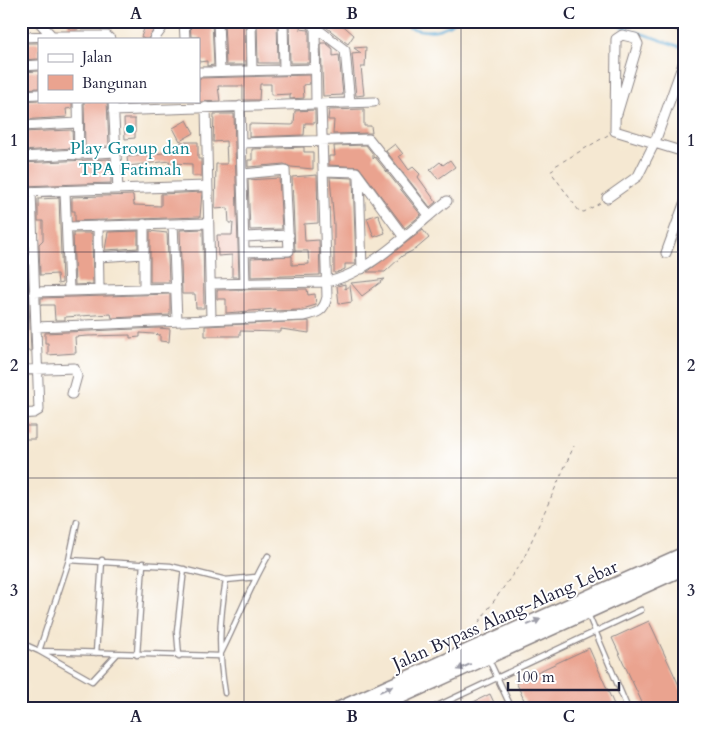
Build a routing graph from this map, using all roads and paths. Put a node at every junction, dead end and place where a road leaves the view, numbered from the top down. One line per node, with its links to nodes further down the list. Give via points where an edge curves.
1 (38, 21): 11 (street)
2 (167, 21): 15 (street)
3 (184, 21): 16 (street)
4 (218, 21): 23 (street)
5 (251, 21): 22 (street)
6 (283, 21): 21 (street)
7 (307, 21): 9 (street)
8 (666, 21): 10 (street)
9 (315, 27): 20 (street); 30 (street, via 347,53)
10 (684, 28)
11 (52, 36): 12 (street); 13 (street)
12 (21, 37)
13 (76, 37): 14 (street)
14 (109, 38)
15 (155, 38)
16 (185, 38)
17 (684, 61): 41 (street)
18 (38, 65): 19 (street)
19 (21, 66)
20 (316, 68): 21 (street); 31 (street)
21 (284, 69): 22 (street)
22 (252, 70): 23 (street)
23 (220, 71): 24 (street)
24 (200, 72)
25 (38, 94): 26 (street)
26 (21, 95)
27 (78, 102): 37 (street)
28 (113, 102): 35 (street)
29 (374, 102): 30 (street)
30 (350, 103): 31 (street)
31 (319, 104): 33 (street); 40 (street)
32 (149, 106): 34 (street); 35 (street)
33 (240, 106): 34 (street); 42 (street)
34 (206, 107): 50 (street)
35 (113, 111): 43 (street)
36 (617, 114): 36 (street, via 638,44 635,38 622,35 616,39); 39 (street)
37 (78, 123): 38 (street); 45 (street)
38 (21, 126)
39 (615, 131): 41 (street); 55 (path, via 554,166 551,172 581,212)
40 (322, 141): 42 (street); 47 (street); 58 (street, via 372,141)
41 (655, 142): 44 (street); 55 (street, via 638,176)
42 (242, 143): 48 (street)
43 (116, 152): 45 (street); 51 (street)
44 (684, 152)
45 (79, 155): 46 (street)
46 (21, 157)
47 (323, 171): 49 (street, via 356,172); 75 (street)
48 (243, 174): 66 (street, via 285,170); 68 (street)
49 (359, 176): 67 (street); 73 (street)
50 (206, 186): 51 (street); 59 (street)
51 (118, 189): 52 (street)
52 (65, 191): 54 (street); 63 (street)
53 (21, 192): 54 (street)
54 (31, 192): 64 (street)
55 (607, 198)
56 (447, 201): 58 (street)
57 (684, 204): 70 (street)
58 (429, 215): 67 (street)
59 (208, 223): 61 (street); 76 (street)
60 (144, 224): 61 (street); 62 (street); 71 (street)
61 (173, 224): 78 (street)
62 (98, 226): 63 (street); 72 (street)
63 (67, 227): 80 (street)
64 (32, 228): 65 (street); 81 (street)
65 (21, 229)
66 (289, 235): 68 (street); 69 (street, via 289,251)
67 (403, 236): 73 (street)
68 (244, 237): 69 (street)
69 (245, 252): 74 (street)
70 (666, 253)
71 (143, 254): 72 (street); 77 (street)
72 (99, 257): 79 (street)
73 (362, 269): 75 (street, via 343,279)
74 (245, 282): 75 (street); 76 (street)
75 (327, 282): 82 (street, via 325,306 314,314)
76 (211, 284): 82 (street)
77 (144, 288): 78 (street); 79 (street)
78 (176, 288): 83 (street)
79 (99, 289): 80 (street)
80 (69, 290): 81 (street)
81 (34, 292): 84 (street)
82 (211, 319): 83 (street)
83 (177, 320): 84 (street)
84 (36, 327): 85 (street)
85 (37, 369): 86 (street); 87 (street, via 74,368 77,376); 88 (street, via 39,410)
86 (21, 370)
87 (72, 394)
88 (21, 414)
89 (574, 446): 105 (path, via 523,560 475,628)
90 (76, 522): 93 (lane)
91 (684, 555): 105 (highway, Jalan Bypass Alang-Alang Lebar, one-way to 91)
92 (268, 556): 98 (lane)
93 (69, 560): 94 (lane); 104 (lane)
94 (102, 560): 95 (lane); 106 (lane)
95 (143, 563): 97 (lane); 108 (lane)
96 (684, 567): 101 (highway, Jalan Bypass Alang-Alang Lebar)
97 (184, 569): 99 (lane); 109 (lane)
98 (256, 577): 99 (lane); 110 (lane)
99 (226, 580): 110 (lane)
100 (641, 610): 102 (lane)
101 (587, 611): 102 (lane); 105 (highway, Jalan Bypass Alang-Alang Lebar)
102 (596, 632): 111 (lane); 117 (lane)
103 (21, 643): 104 (lane)
104 (39, 651): 106 (lane); 107 (lane, via 92,681)
105 (480, 651): 111 (lane); 113 (highway, Jalan Bypass Alang-Alang Lebar, one-way to 105); 114 (highway, Jalan Bypass Alang-Alang Lebar, one-way to 114, via 395,701)
106 (96, 652): 107 (lane)
107 (116, 654): 108 (lane)
108 (137, 655): 109 (lane)
109 (179, 656): 110 (lane)
110 (219, 656): 112 (lane)
111 (497, 677): 115 (lane); 116 (lane)
112 (225, 693)
113 (341, 709)
114 (371, 709)
115 (431, 709)
116 (512, 709)
117 (628, 709)

